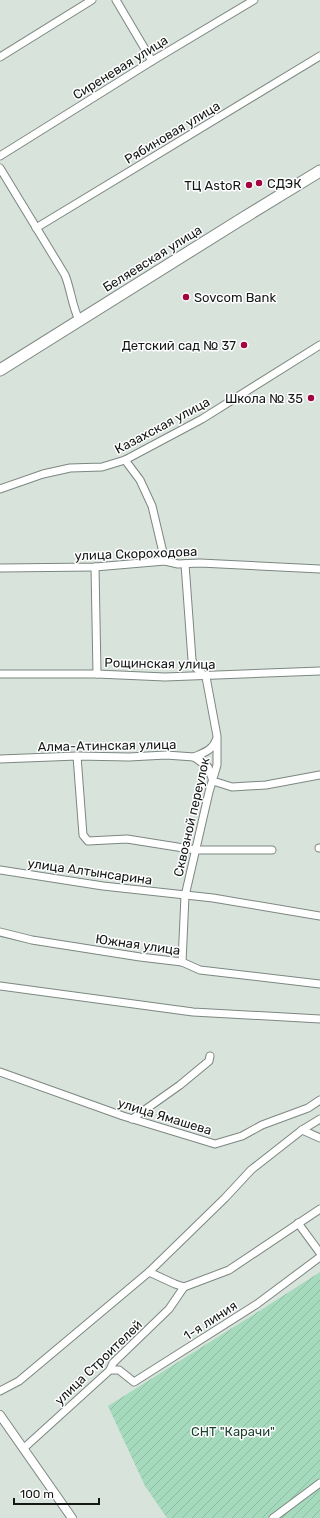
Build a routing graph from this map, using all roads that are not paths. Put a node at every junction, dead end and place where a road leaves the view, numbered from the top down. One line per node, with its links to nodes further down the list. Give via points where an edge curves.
1 (92, 0): 5 (street)
2 (116, 0): 6 (street)
3 (254, 0): 6 (street, Сиреневая улица)
4 (320, 56): 10 (street, Рябиновая улица)
5 (0, 57)
6 (152, 61): 7 (street, Сиреневая улица)
7 (0, 156)
8 (0, 168): 10 (street)
9 (320, 171): 11 (main road, Беляевская улица)
10 (36, 228): 11 (street, via 65,275)
11 (79, 320): 13 (main road, Беляевская улица)
12 (320, 345): 14 (street, Казахская улица, via 202,419)
13 (0, 370)
14 (125, 460): 15 (street, Казахская улица, via 102,467 70,468 43,474); 16 (street, via 140,480 152,506)
15 (0, 489)
16 (165, 562): 17 (street, улица Скороходова); 18 (street, улица Скороходова)
17 (185, 564): 20 (street, улица Скороходова); 24 (street, via 192,660)
18 (95, 567): 19 (street, улица Скороходова); 23 (street)
19 (0, 568)
20 (320, 569)
21 (320, 671): 24 (street, Рощинская улица)
22 (0, 674): 23 (street, Рощинская улица)
23 (97, 674): 24 (street, Рощинская улица)
24 (206, 677): 25 (street, Сквозной переулок)
25 (217, 736): 27 (street, via 211,749); 30 (street, Сквозной переулок, via 217,765)
26 (77, 756): 27 (street, Алма-Атинская улица); 28 (street, Алма-Атинская улица); 31 (street, via 83,835 88,840 127,839)
27 (194, 757): 30 (street, Алма-Атинская улица, via 208,767)
28 (0, 759)
29 (320, 775): 30 (street, via 266,785 232,787)
30 (213, 781): 31 (street, Сквозной переулок)
31 (196, 850): 32 (street); 34 (street, Сквозной переулок)
32 (272, 850)
33 (0, 870): 34 (street, улица Алтынсарина)
34 (186, 896): 35 (street, улица Алтынсарина, via 213,898); 37 (street, Сквозной переулок)
35 (320, 916)
36 (0, 932): 37 (street, Южная улица, via 32,940)
37 (182, 962): 38 (street, Южная улица, via 200,970)
38 (320, 984)
39 (0, 986): 40 (street, via 193,1012)
40 (320, 1019)
41 (210, 1056): 44 (street, via 209,1061 180,1085)
42 (0, 1072): 44 (street, улица Ямашева)
43 (320, 1100): 44 (street, улица Ямашева, via 308,1108 262,1124 242,1136 215,1144)
44 (132, 1119)
45 (320, 1119): 46 (street)
46 (302, 1130): 47 (street); 52 (street, via 251,1170)
47 (320, 1138)
48 (320, 1208): 49 (street)
49 (298, 1223): 50 (street); 53 (street, via 229,1270)
50 (320, 1253)
51 (320, 1258): 54 (street, 1-я линия, via 258,1304 134,1382 120,1370)
52 (150, 1272): 53 (street); 55 (street, via 19,1381)
53 (184, 1287): 54 (street, улица Строителей, via 169,1309 113,1363)
54 (110, 1370): 57 (street, улица Строителей)
55 (0, 1391)
56 (0, 1415): 57 (street)
57 (24, 1448): 59 (street)
58 (320, 1483): 60 (street)
59 (72, 1518)
60 (273, 1518)

